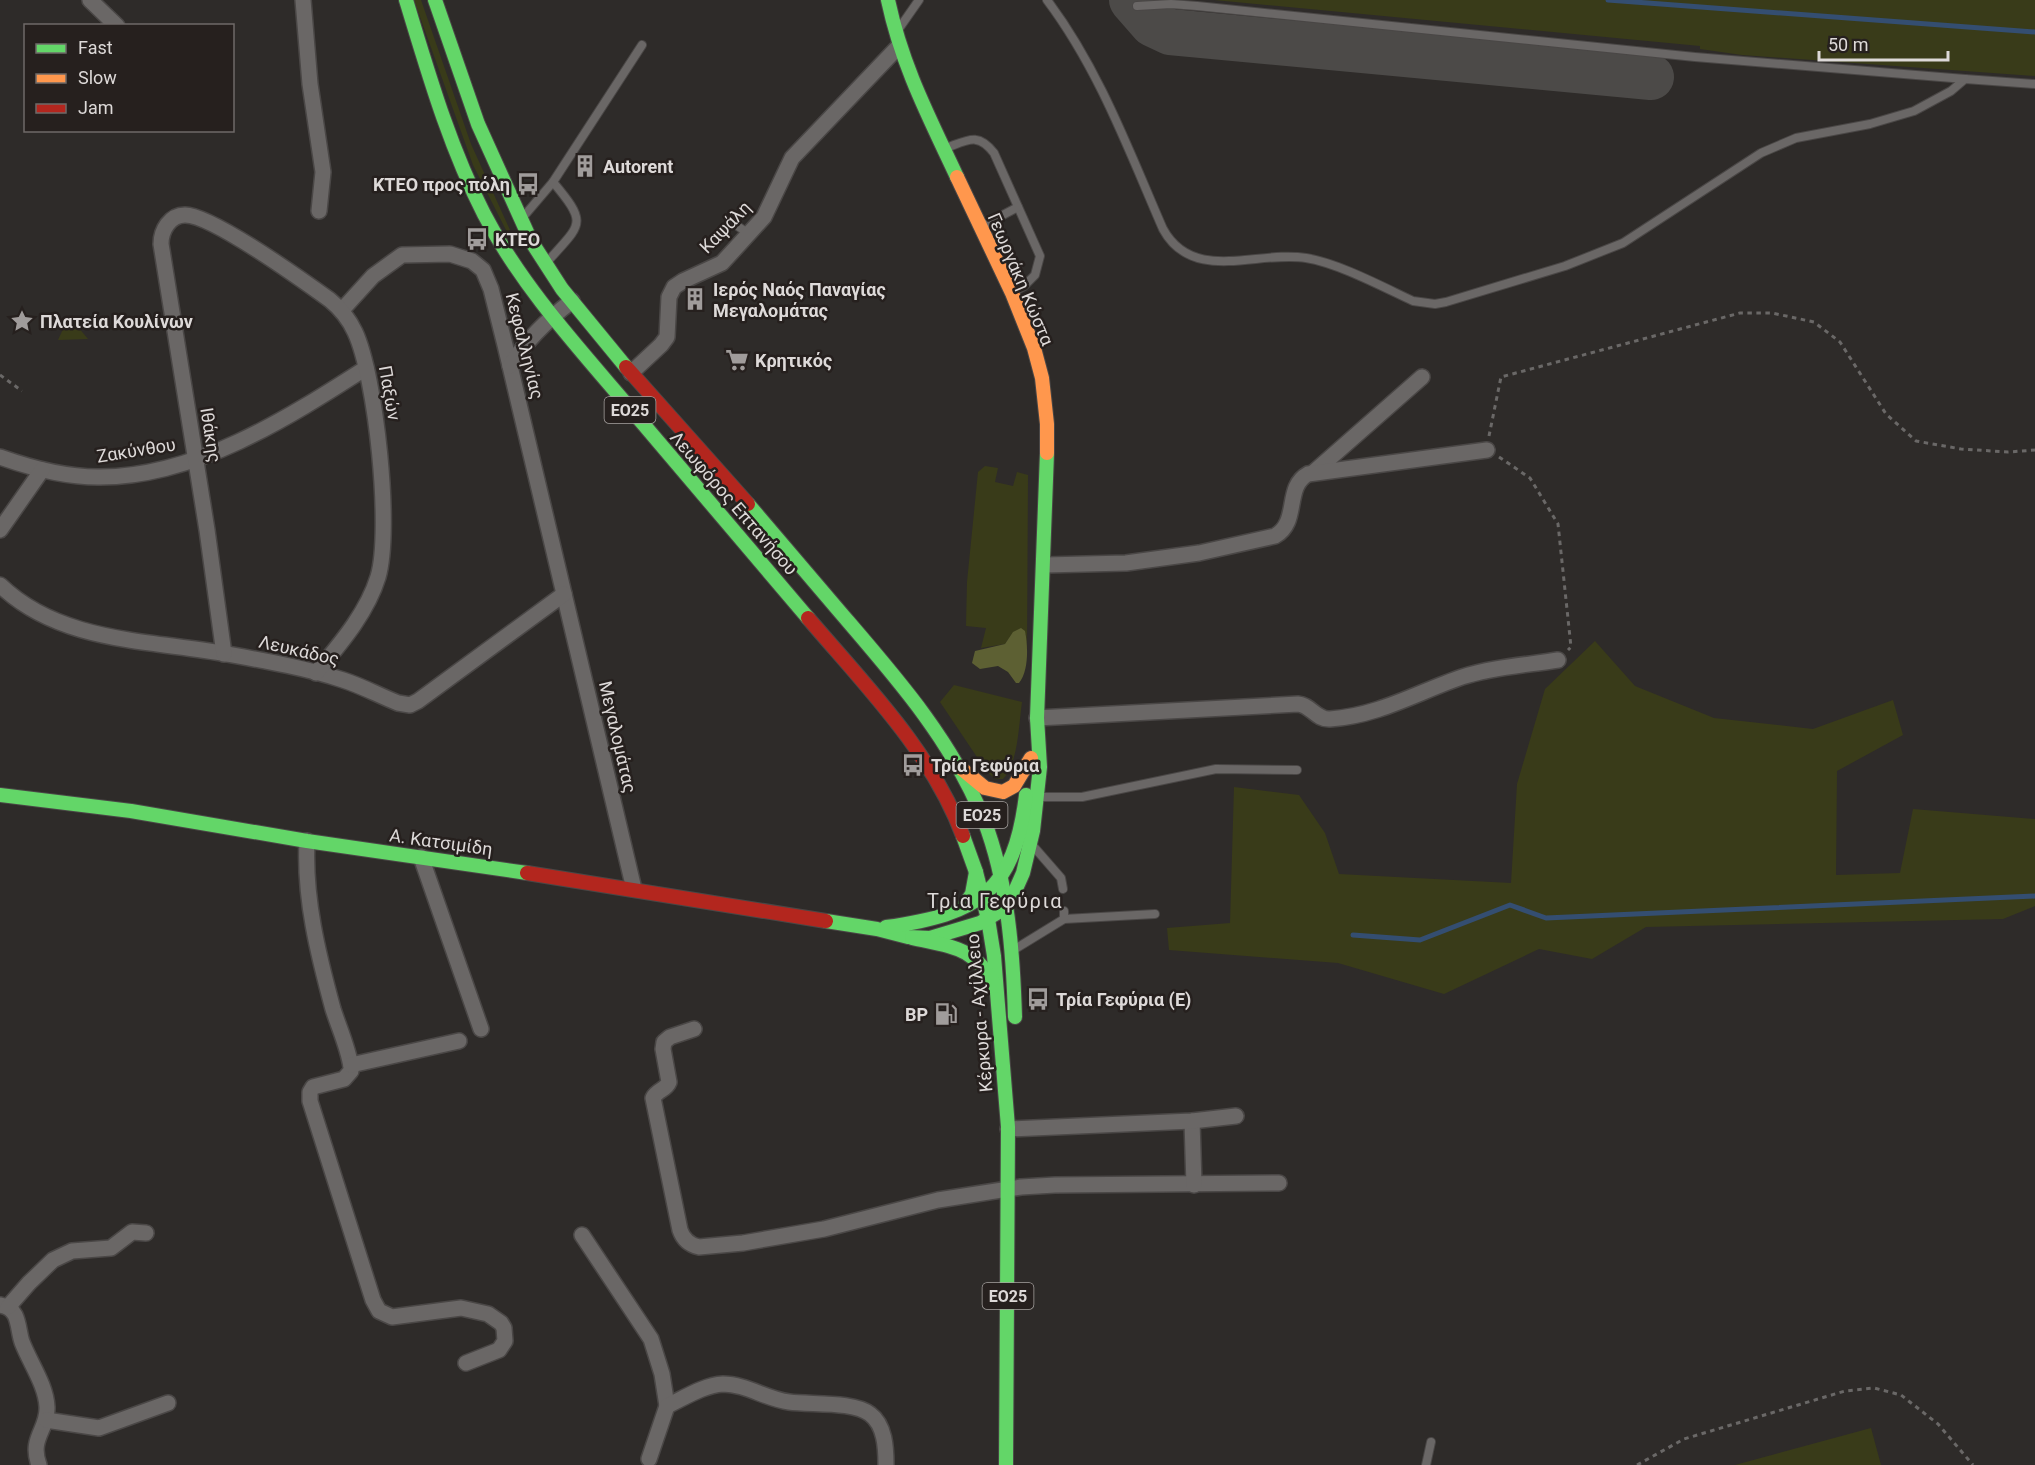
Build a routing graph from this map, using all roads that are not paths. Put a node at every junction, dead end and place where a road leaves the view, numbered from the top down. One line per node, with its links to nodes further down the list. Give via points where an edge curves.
1 (90, 0): 9 (street)
2 (303, 0): 17 (street, via 323,172)
3 (406, 0): 25 (main road, Λεωφόρος Επτανήσου / ΕΟ25, via 442,114 471,186 507,253)
4 (435, 0): 18 (main road, Λεωφόρος Επτανήσου / ΕΟ25, via 492,160)
5 (888, 0): 10 (main road, Γεωργάκη Κώστα)
6 (919, 0): 10 (lane)
7 (1047, 0): 12 (lane, via 1100,84 1170,243 1206,261 1308,258 1424,303 1446,302 1565,266 1623,243 1761,153 1796,138 1914,111)
8 (1137, 6): 12 (lane, via 1197,6 1695,57)
9 (114, 24)
10 (897, 40): 14 (main road, Γεωργάκη Κώστα); 28 (street, Καψάλη, via 792,158 764,217 742,229 722,263 674,287 669,297 667,337)
11 (642, 45): 15 (lane)
12 (1965, 79): 13 (lane)
13 (2035, 84)
14 (942, 149): 16 (lane, via 972,139 987,143); 20 (main road, Γεωργάκη Κώστα)
15 (553, 182): 18 (lane); 21 (lane, via 575,210 577,224)
16 (1018, 207): 20 (lane); 22 (lane, via 1040,256 1035,275)
17 (319, 211)
18 (521, 219): 21 (main road, Λεωφόρος Επτανήσου / ΕΟ25)
19 (167, 225): 24 (street, Παξών, via 184,215 216,226); 32 (street, Ιθάκης, via 161,244)
20 (980, 227): 22 (main road, Γεωργάκη Κώστα)
21 (545, 264): 23 (main road, Λεωφόρος Επτανήσου / ΕΟ25)
22 (1012, 293): 36 (main road, Γεωργάκη Κώστα, via 1042,378 1047,424)
23 (572, 301): 25 (street); 28 (main road, Λεωφόρος Επτανήσου / ΕΟ25)
24 (342, 310): 26 (street, Κεφαλληνίας, via 373,276 402,255 450,254 472,261 483,270 491,289); 27 (street, Παξών, via 355,331)
25 (552, 316): 26 (street, via 522,346); 51 (main road, Λεωφόρος Επτανήσου / ΕΟ25, via 899,725 940,787)
26 (510, 366): 38 (street, Κεφαλληνίας)
27 (366, 368): 32 (street, Ζακύνθου, via 270,425); 41 (street, Παξών, via 383,499 380,566 361,612)
28 (631, 373): 43 (main road, Λεωφόρος Επτανήσου / ΕΟ25, via 887,667)
29 (1422, 376): 34 (street)
30 (1487, 450): 34 (street)
31 (0, 457): 33 (street, Ζακύνθου)
32 (195, 459): 33 (street, Ζακύνθου, via 155,470 100,477); 39 (street, Ιθάκης)
33 (42, 470): 35 (street)
34 (1314, 472): 36 (street, via 1296,486 1288,524 1275,536 1147,560)
35 (0, 530)
36 (1045, 565): 42 (main road, Γεωργάκη Κώστα)
37 (0, 585): 39 (street, Λευκάδος, via 31,610 67,625 142,642)
38 (564, 594): 41 (street, Λευκάδος, via 410,705 398,704); 53 (street, Μεγαλομάτας)
39 (224, 654): 41 (street, Λευκάδος)
40 (1558, 660): 42 (street, via 1462,677 1383,709 1329,719 1298,704)
41 (316, 672)
42 (1037, 725): 44 (main road, Γεωργάκη Κώστα); 47 (main road, Γεωργάκη Κώστα)
43 (952, 756): 44 (main road, via 975,781 998,792 1014,786); 52 (main road, Λεωφόρος Επτανήσου / ΕΟ25, via 984,821)
44 (1030, 758): 52 (main road, Γεωργάκη Κώστα, via 1026,800 1016,841)
45 (1297, 770): 47 (lane, via 1216,769 1082,797)
46 (0, 795): 48 (main road, Α. Κατσιμίδη, via 131,811)
47 (1038, 797): 49 (main road, Γεωργάκη Κώστα)
48 (307, 841): 50 (main road, Α. Κατσιμίδη); 69 (street, via 312,920)
49 (1031, 843): 54 (lane, via 1061,878); 57 (main road, Γεωργάκη Κώστα)
50 (421, 857): 53 (main road, Α. Κατσιμίδη); 65 (street)
51 (976, 872): 55 (main road, Λεωφόρος Επτανήσου / ΕΟ25); 56 (main road, via 972,894)
52 (1000, 879): 55 (main road, Α. Κατσιμίδη); 57 (main road, Κέρκυρα - Αχίλλειο / ΕΟ25)
53 (634, 889): 60 (main road, Α. Κατσιμίδη)
54 (1064, 889)
55 (982, 896): 56 (main road, Α. Κατσιμίδη); 59 (main road, Κέρκυρα - Αχίλλειο / ΕΟ25)
56 (964, 906): 60 (main road, Α. Κατσιμίδη, via 929,921)
57 (1006, 906): 59 (main road, Α. Κατσιμίδη); 62 (main road, Κέρκυρα - Αχίλλειο / ΕΟ25)
58 (1155, 914): 62 (lane, via 1064,915)
59 (988, 919): 61 (main road, Α. Κατσιμίδη, via 933,938); 63 (main road, Κέρκυρα - Αχίλλειο / ΕΟ25)
60 (877, 929): 61 (main road, Α. Κατσιμίδη)
61 (912, 938): 63 (main road, via 967,952 984,965)
62 (1012, 952): 64 (main road, Κέρκυρα - Αχίλλειο / ΕΟ25)
63 (998, 994): 72 (main road, Κέρκυρα - Αχίλλειο / ΕΟ25)
64 (1015, 1026)
65 (481, 1029)
66 (694, 1029): 75 (street, via 664,1042 669,1082 653,1098 681,1235 692,1245 710,1247 775,1238 849,1224 938,1200)
67 (459, 1041): 69 (street)
68 (1015, 1046): 72 (main road, Κέρκυρα - Αχίλλειο / ΕΟ25)
69 (351, 1065): 79 (street, via 348,1076 315,1086 309,1097 373,1300 379,1311 392,1317 461,1308 495,1318 504,1328 503,1346)
70 (1236, 1116): 71 (street)
71 (1192, 1121): 72 (street); 74 (street)
72 (1008, 1128): 75 (main road, Κέρκυρα - Αχίλλειο / ΕΟ25)
73 (1279, 1184): 74 (street)
74 (1194, 1185): 75 (street, via 1056,1185)
75 (1008, 1190): 87 (main road, Κέρκυρα - Αχίλλειο / ΕΟ25)
76 (146, 1233): 78 (street, via 132,1232 111,1248 72,1251 53,1260)
77 (582, 1235): 81 (street, via 651,1339)
78 (4, 1306): 82 (street, via 15,1314 46,1399)
79 (466, 1363)
80 (168, 1403): 82 (street, via 99,1428)
81 (667, 1406): 84 (street); 86 (street, via 723,1384 788,1402 864,1409 882,1432)
82 (46, 1420): 85 (street, via 36,1444)
83 (1431, 1442): 88 (lane)
84 (649, 1459)
85 (39, 1465)
86 (886, 1465)
87 (1006, 1465)
88 (1426, 1465)

